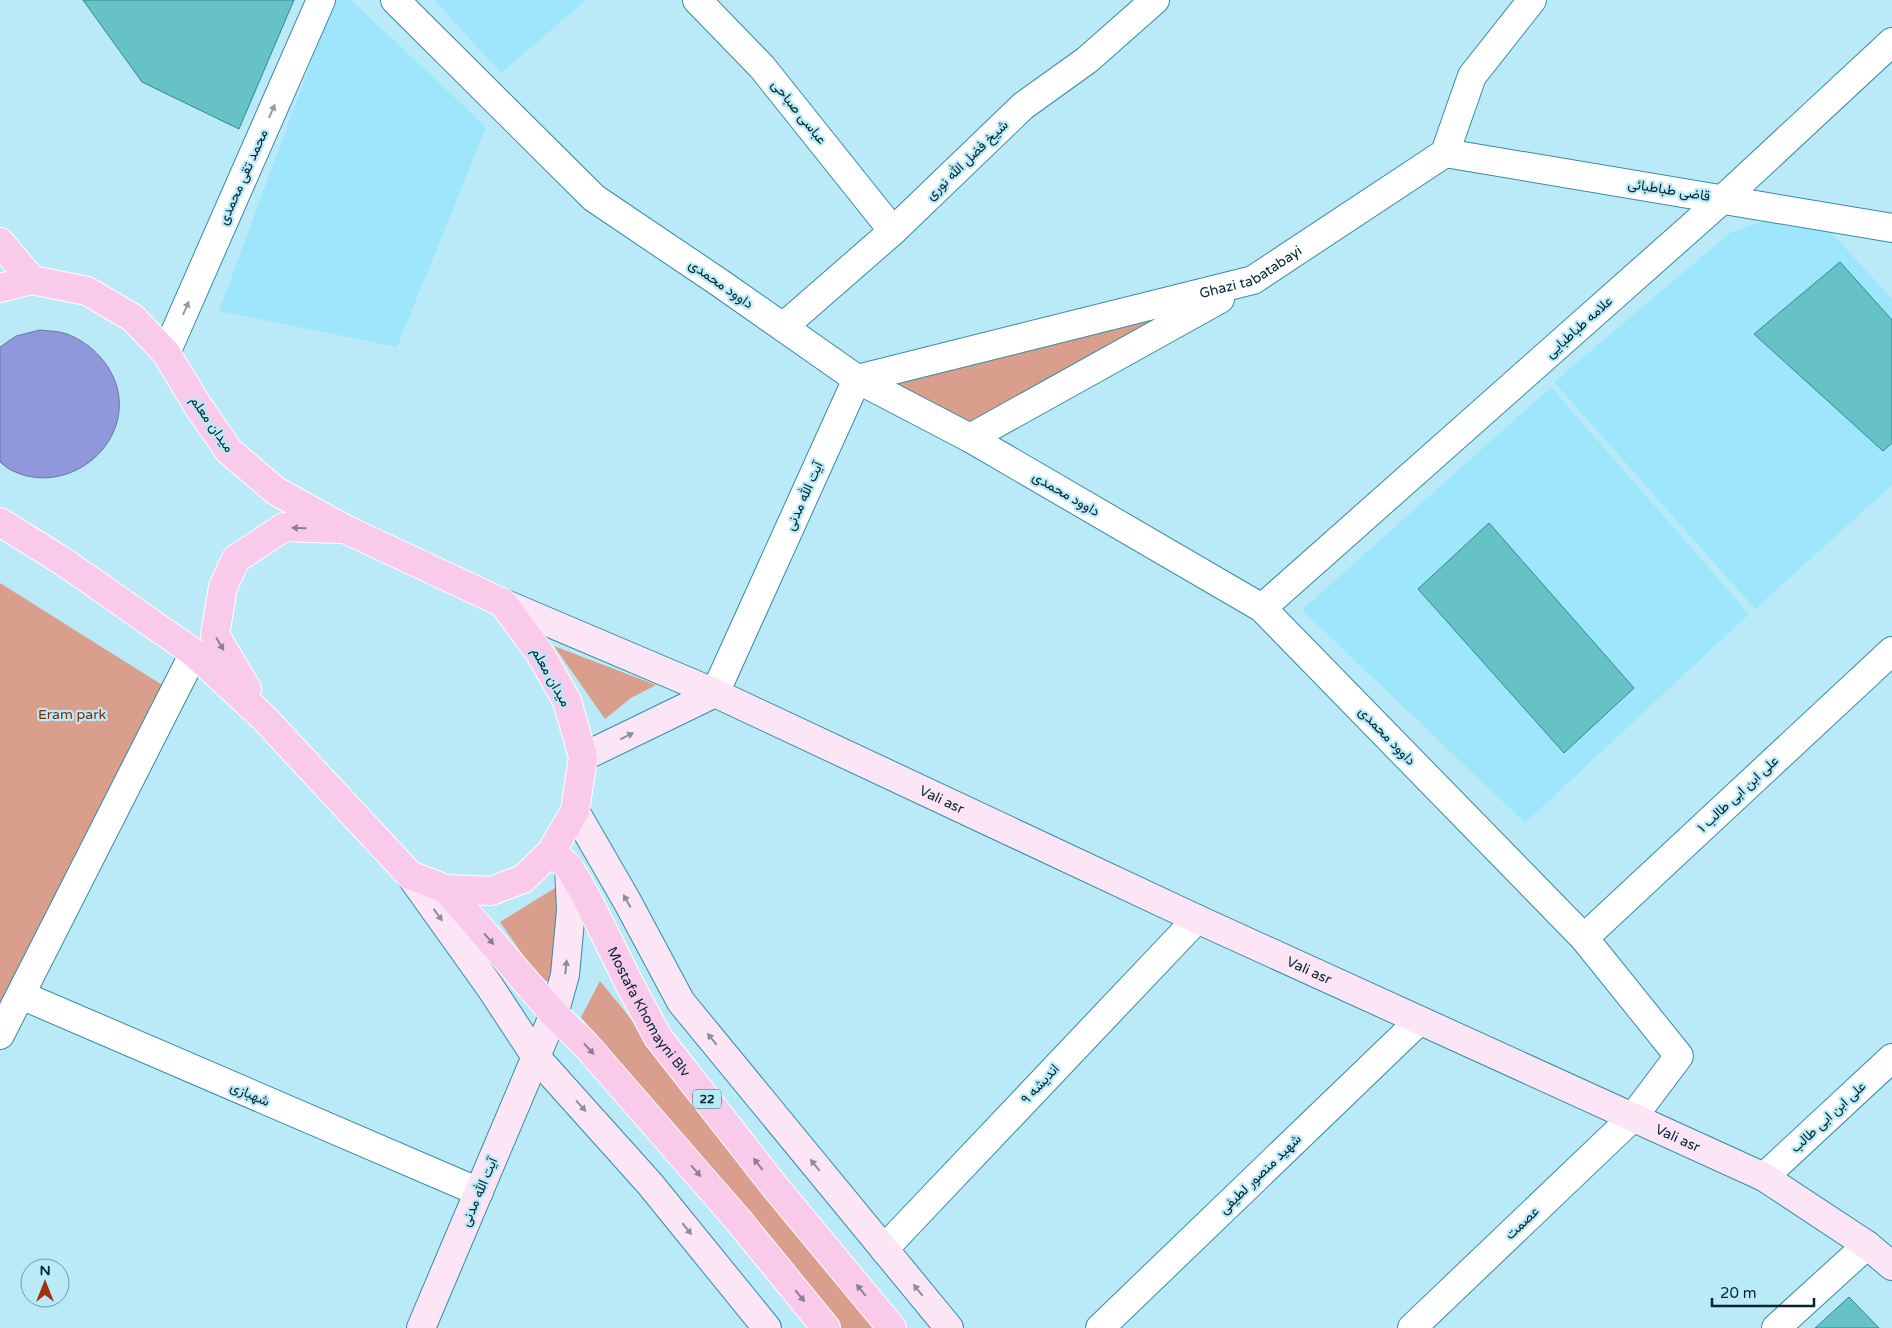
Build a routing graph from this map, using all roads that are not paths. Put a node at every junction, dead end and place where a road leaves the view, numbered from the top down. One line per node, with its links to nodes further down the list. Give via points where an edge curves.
1 (321, 0): 16 (street, محمد تقی محمدی, one-way to 1)
2 (395, 0): 15 (street, داوود محمدی, via 594,198)
3 (698, 0): 10 (street, عباسی صباحی, via 762,67)
4 (1155, 0): 10 (street, شیخ فضل الله نوری, via 1086,60 1023,106)
5 (1532, 0): 7 (street, via 1472,76)
6 (1892, 42): 8 (street, علامه طباطبایی)
7 (1445, 153): 8 (street, قاضی طباطبائی); 13 (street, Ghazi tabatabayi)
8 (1723, 199): 9 (street, قاضی طباطبائی); 22 (street, علامه طباطبایی)
9 (1892, 228)
10 (893, 231): 15 (street, شیخ فضل الله نوری)
11 (0, 242): 12 (main road)
12 (32, 280): 14 (main road, میدان معلم); 16 (main road, میدان معلم, via 87,291 133,318)
13 (1252, 280): 17 (street, Ghazi tabatabayi); 18 (street)
14 (0, 288)
15 (786, 325): 17 (street, داوود محمدی)
16 (166, 353): 20 (main road, میدان معلم, via 229,451 276,491)
17 (857, 379): 18 (street, داوود محمدی); 25 (street, آیت الله مدنی)
18 (970, 438): 22 (street, داوود محمدی)
19 (0, 522): 24 (main road, میدان معلم)
20 (347, 530): 21 (main road, میدان معلم); 26 (main road, one-way to 26, via 284,527 236,559 223,587 215,635)
21 (503, 603): 25 (main road, Vali asr); 27 (main road, میدان معلم, via 541,655 567,700)
22 (1262, 608): 33 (street, داوود محمدی)
23 (1892, 651): 33 (street, علی ابن ابی طالب ۱)
24 (194, 652): 26 (main road, میدان معلم); 34 (street)
25 (715, 693): 27 (main road, one-way to 25); 32 (main road, Vali asr)
26 (264, 718): 30 (main road, میدان معلم)
27 (583, 757): 28 (main road, میدان معلم)
28 (576, 811): 29 (main road, میدان معلم); 45 (main road, one-way to 28, via 681,1002)
29 (560, 859): 31 (main road, میدان معلم, via 523,880 491,892); 35 (main road, آیت‌ الله مدنی, one-way to 29, via 566,966 571,910); 50 (main road, Mostafa Khomayni Blv / 22, one-way to 29, via 776,1188 658,1037 586,896)
30 (410, 875): 31 (main road, میدان معلم); 39 (main road, one-way to 39)
31 (446, 889): 35 (main road, one-way to 35)
32 (1197, 919): 36 (main road, Vali asr); 45 (street, اندیشه ۹)
33 (1584, 938): 38 (street, داوود محمدی)
34 (21, 995): 37 (street); 43 (street, شهبازی)
35 (554, 1014): 39 (main road, آیت‌ الله مدنی); 49 (main road, one-way to 49, via 585,1044 738,1220)
36 (1419, 1021): 41 (main road, Vali asr); 52 (street, شهید منصور لطیفی)
37 (0, 1035)
38 (1678, 1056): 41 (street, عصمت)
39 (536, 1057): 43 (main road, آیت‌ الله مدنی); 48 (main road, one-way to 48, via 650,1184)
40 (1892, 1058): 42 (street, علی ابن ابی طالب)
41 (1633, 1117): 42 (main road, Vali asr); 53 (street, عصمت)
42 (1764, 1177): 44 (main road, Vali asr)
43 (479, 1192): 47 (main road, آیت‌ الله مدنی)
44 (1867, 1245): 46 (main road, Vali asr); 54 (street)
45 (884, 1249): 51 (main road, one-way to 45)
46 (1892, 1266)
47 (421, 1328)
48 (767, 1328)
49 (826, 1328)
50 (892, 1328)
51 (949, 1328)
52 (1100, 1328)
53 (1412, 1328)
54 (1776, 1328)

